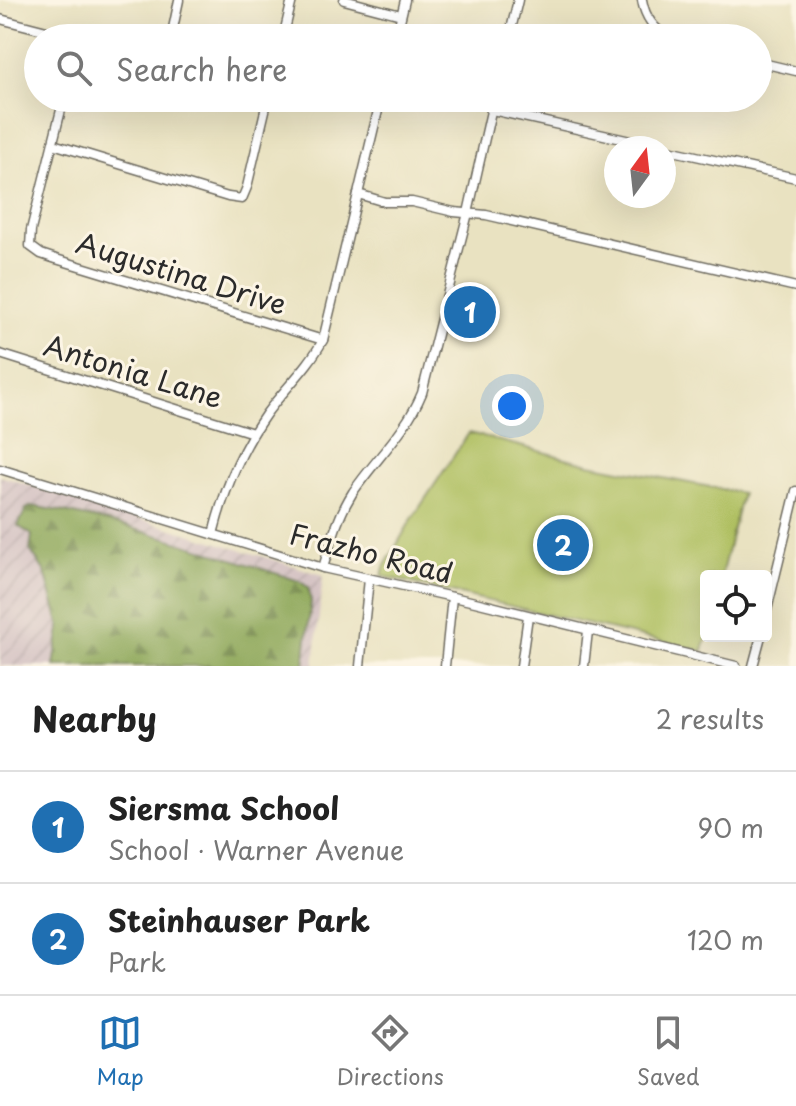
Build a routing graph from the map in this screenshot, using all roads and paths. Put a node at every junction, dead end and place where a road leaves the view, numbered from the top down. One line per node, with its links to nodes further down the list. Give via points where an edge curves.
1 (179, 0): 9 (street)
2 (292, 0): 10 (street)
3 (344, 0): 7 (street)
4 (405, 0): 7 (street)
5 (518, 0): 12 (street)
6 (642, 0): 13 (street)
7 (401, 15): 11 (street)
8 (0, 19): 14 (street)
9 (174, 24)
10 (286, 24)
11 (399, 24)
12 (512, 24)
13 (651, 24)
14 (24, 25)
15 (772, 65): 16 (street)
16 (796, 71)
17 (61, 112): 23 (street)
18 (265, 112): 23 (street, via 242,199)
19 (378, 112): 26 (street)
20 (492, 112): 27 (street)
21 (501, 112): 22 (street)
22 (609, 136)
23 (53, 144): 29 (street, Augustina Drive, via 31,230 30,246 41,254)
24 (676, 151): 25 (street)
25 (796, 178)
26 (358, 194): 27 (street); 29 (street)
27 (468, 213): 28 (street); 35 (street, via 431,366 416,406 345,506)
28 (796, 287)
29 (323, 340): 31 (street)
30 (0, 354): 31 (street, Antonia Lane)
31 (253, 433): 34 (street, via 228,482)
32 (0, 469): 34 (street, Frazho Road)
33 (796, 491): 37 (street)
34 (213, 534): 35 (street, Frazho Road)
35 (323, 568): 36 (street, Frazho Road)
36 (369, 579): 38 (street, Frazho Road); 42 (street)
37 (772, 589)
38 (452, 597): 39 (street, Frazho Road); 43 (street)
39 (528, 616): 40 (street, Frazho Road); 44 (street)
40 (588, 631): 45 (street); 46 (street, Frazho Road)
41 (759, 642): 47 (street)
42 (360, 666)
43 (445, 666)
44 (521, 666)
45 (584, 666)
46 (736, 666)
47 (753, 666)

